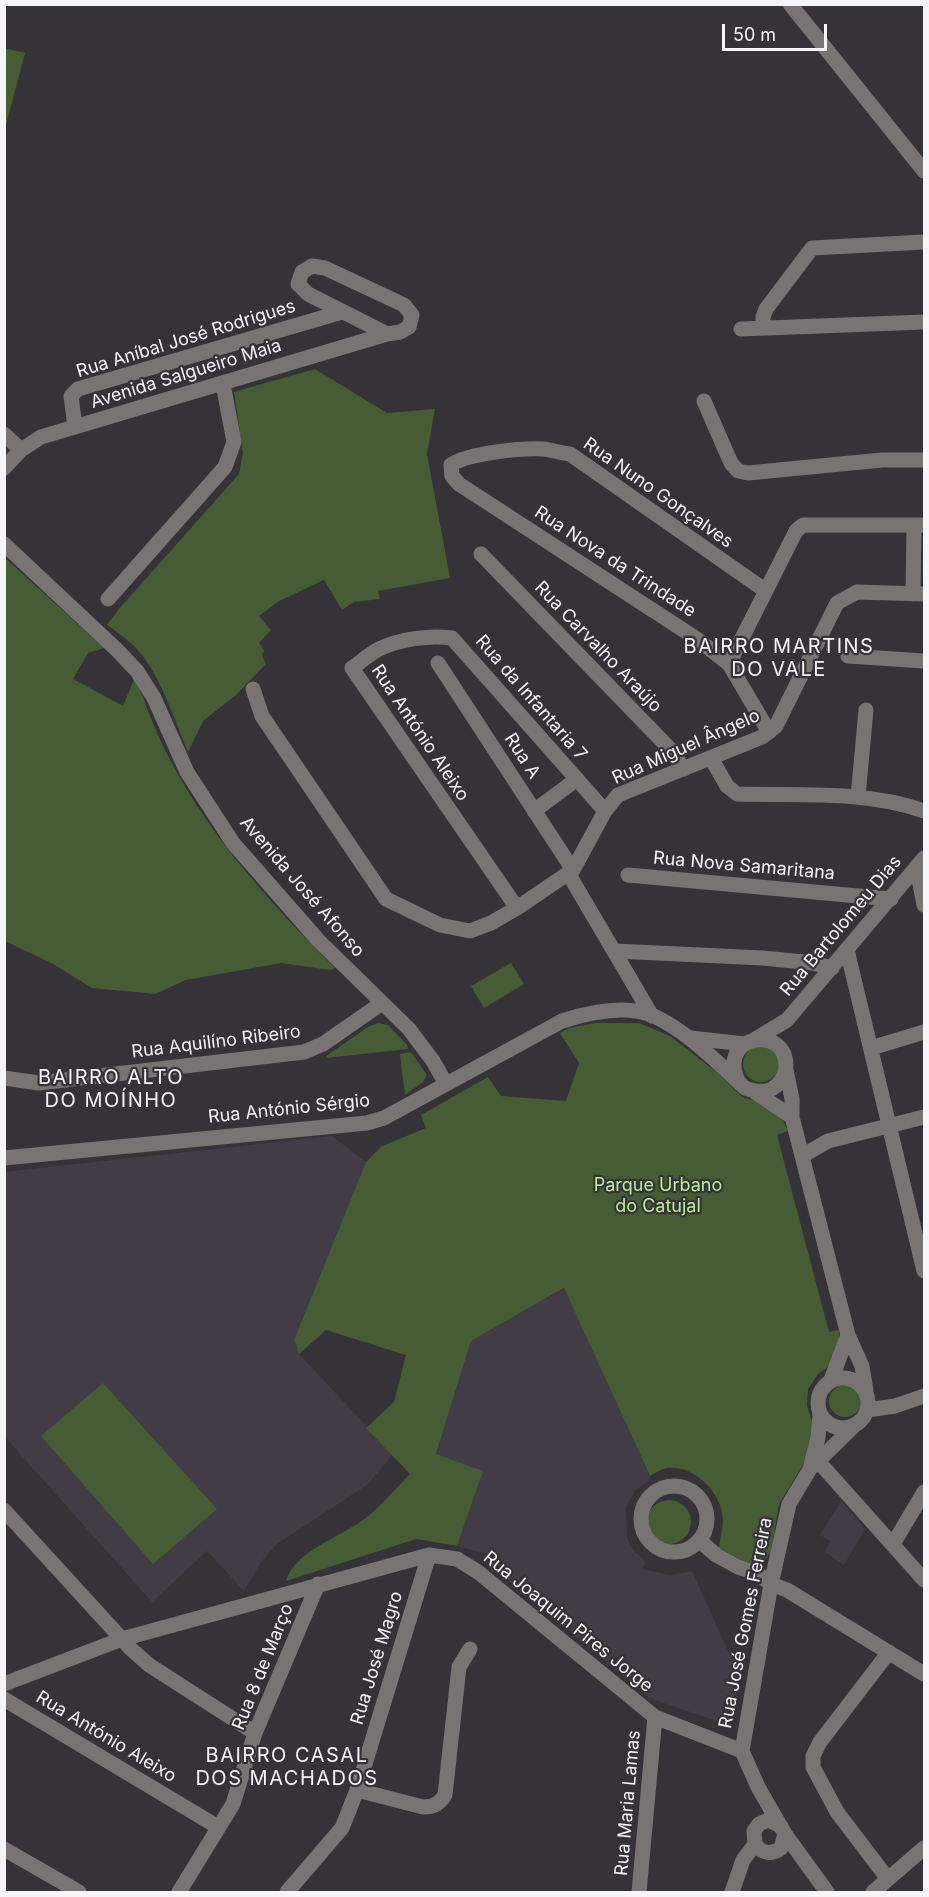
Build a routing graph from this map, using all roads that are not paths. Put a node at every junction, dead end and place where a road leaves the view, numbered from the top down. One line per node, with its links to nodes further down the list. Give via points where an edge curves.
1 (790, 4): 2 (street)
2 (924, 171)
3 (924, 242): 6 (street, via 812,248 766,309)
4 (342, 312): 8 (street, Avenida Salgueiro Maia); 8 (street, Avenida Salgueiro Maia, via 308,294 298,284 302,272 312,266 325,268 404,305 412,315 409,327); 11 (street, Rua Aníbal José Rodrigues, via 78,389 71,396)
5 (924, 322): 6 (street)
6 (763, 328): 7 (street)
7 (741, 329)
8 (387, 334): 9 (street, Avenida Salgueiro Maia)
9 (223, 384): 11 (street, Avenida Salgueiro Maia); 22 (street, via 234,442 225,467)
10 (704, 402): 14 (street, via 738,471)
11 (75, 427): 13 (street, Avenida Salgueiro Maia, via 40,437)
12 (4, 434): 13 (street)
13 (21, 450): 16 (street, Avenida Salgueiro Maia)
14 (924, 460)
15 (451, 465): 20 (street, Rua Nuno Gonçalves, via 474,455 543,449 570,454); 27 (street, Rua Nova da Trindade, via 452,476 459,484)
16 (4, 468)
17 (919, 525): 20 (street, via 803,525 796,531); 21 (street)
18 (4, 544): 47 (street, Avenida José Afonso, via 137,671 154,698 187,772 233,843 318,940)
19 (481, 554): 32 (street, Rua Carvalho Araújo, via 662,741)
20 (766, 591): 27 (street)
21 (919, 594): 30 (street, Rua Miguel Ângelo, via 857,592 837,603 776,726)
22 (108, 600)
23 (452, 638): 33 (street, Rua da Infantaria 7); 43 (street, Rua António Aleixo, via 436,636 405,641 379,649 352,668)
24 (848, 656): 25 (street)
25 (924, 661)
26 (438, 663): 35 (street, Rua A)
27 (729, 664): 30 (street, Rua Nova da Trindade)
28 (253, 689): 43 (street, via 262,716 386,899 440,925 470,931)
29 (866, 710): 34 (street)
30 (769, 732): 31 (street, Rua Miguel Ângelo)
31 (711, 758): 32 (street, Rua Miguel Ângelo); 34 (street, via 727,786 738,794)
32 (684, 769): 36 (street, Rua Miguel Ângelo, via 618,795)
33 (576, 779): 35 (street); 36 (street, Rua da Infantaria 7)
34 (858, 797): 37 (street)
35 (534, 811): 39 (street, Rua A)
36 (605, 811): 39 (street, Rua Miguel Ângelo)
37 (924, 811)
38 (921, 863): 41 (street, Rua Bartolomeu Dias); 42 (street)
39 (570, 872): 43 (street); 45 (street, Rua A)
40 (628, 874): 41 (street, Rua Nova Samaritana)
41 (891, 899): 44 (street, Rua Bartolomeu Dias)
42 (924, 905)
43 (517, 908)
44 (847, 950): 46 (street, Rua Bartolomeu Dias); 53 (street)
45 (615, 951): 46 (street, via 762,958); 48 (street, Rua A)
46 (832, 968): 49 (street, Rua Bartolomeu Dias)
47 (382, 1003): 56 (street, Rua Aquilíno Ribeiro, via 304,1053 39,1083); 58 (street, Avenida José Afonso, via 409,1029)
48 (652, 1016): 51 (street, Rua António Sérgio); 58 (street, Rua António Sérgio, via 609,1011 562,1021)
49 (788, 1020): 52 (street, Rua Bartolomeu Dias); 54 (street, Rua Bartolomeu Dias)
50 (924, 1032): 53 (street)
51 (691, 1038): 52 (street, Rua António Sérgio); 57 (street, Rua António Sérgio)
52 (749, 1042): 54 (street, via 764,1039); 57 (street, via 737,1051 733,1061)
53 (871, 1048): 62 (street)
54 (781, 1050): 55 (street)
55 (786, 1070): 59 (street, via 775,1087); 60 (street)
56 (4, 1078)
57 (738, 1081): 59 (street)
58 (446, 1084): 64 (street, Rua António Sérgio, via 384,1118 367,1123)
59 (755, 1092): 60 (street)
60 (792, 1117): 63 (street)
61 (924, 1117): 62 (street)
62 (891, 1125): 63 (street, via 828,1142); 65 (street)
63 (802, 1156): 66 (street)
64 (4, 1158)
65 (924, 1271)
66 (848, 1335): 67 (street); 68 (street, via 862,1366)
67 (831, 1380): 68 (street, via 847,1377); 71 (street, via 820,1391)
68 (866, 1391): 70 (street)
69 (924, 1396): 70 (street)
70 (867, 1410): 72 (street)
71 (820, 1414): 72 (street, via 839,1428); 73 (street, Rua José Gomes Ferreira)
72 (855, 1425): 73 (street, Rua José Gomes Ferreira)
73 (814, 1465): 77 (street); 81 (street, Rua José Gomes Ferreira, via 789,1504)
74 (924, 1492): 77 (street)
75 (7, 1519): 82 (street)
76 (700, 1541): 76 (street, via 708,1521 694,1492 673,1485 652,1493 645,1501 640,1523 643,1534 659,1550 681,1552); 81 (street, via 716,1555)
77 (893, 1544): 79 (street)
78 (429, 1555): 80 (street, Rua Joaquim Pires Jorge); 88 (street, Rua Joaquim Pires Jorge, via 457,1559 478,1572); 92 (street, Rua José Magro)
79 (924, 1580)
80 (318, 1584): 82 (street, Rua Joaquim Pires Jorge); 89 (street, Rua 8 de Março)
81 (771, 1584): 84 (street); 90 (street, Rua José Gomes Ferreira)
82 (122, 1639): 86 (street, Rua Joaquim Pires Jorge); 89 (street, via 149,1665)
83 (470, 1649): 92 (street, via 459,1667 445,1795 439,1803 423,1808)
84 (889, 1652): 85 (street); 101 (street, via 813,1756 813,1767 837,1812)
85 (924, 1674)
86 (4, 1684)
87 (4, 1700): 94 (street, Rua António Aleixo)
88 (655, 1717): 90 (street, Rua Joaquim Pires Jorge); 105 (street, Rua Maria Lamas)
89 (255, 1733): 94 (street, Rua 8 de Março, via 233,1804)
90 (742, 1751): 91 (street, Rua José Gomes Ferreira)
91 (758, 1787): 93 (street, Rua José Gomes Ferreira); 95 (street, Rua José Gomes Ferreira)
92 (357, 1791): 104 (street, Rua José Magro, via 342,1828)
93 (759, 1824): 95 (street, via 768,1820); 96 (street, via 754,1831)
94 (218, 1827): 103 (street, Rua 8 de Março)
95 (783, 1830): 99 (street, via 784,1844); 100 (street, Rua José Gomes Ferreira)
96 (755, 1844): 99 (street, via 767,1853); 106 (street, via 743,1860)
97 (924, 1848): 101 (street)
98 (4, 1850): 102 (street)
99 (777, 1851): 100 (street)
100 (808, 1868): 107 (street, Rua José Gomes Ferreira)
101 (888, 1879): 108 (street)
102 (79, 1893)
103 (179, 1893)
104 (287, 1893)
105 (639, 1893)
106 (732, 1893)
107 (827, 1893)
108 (873, 1893)

